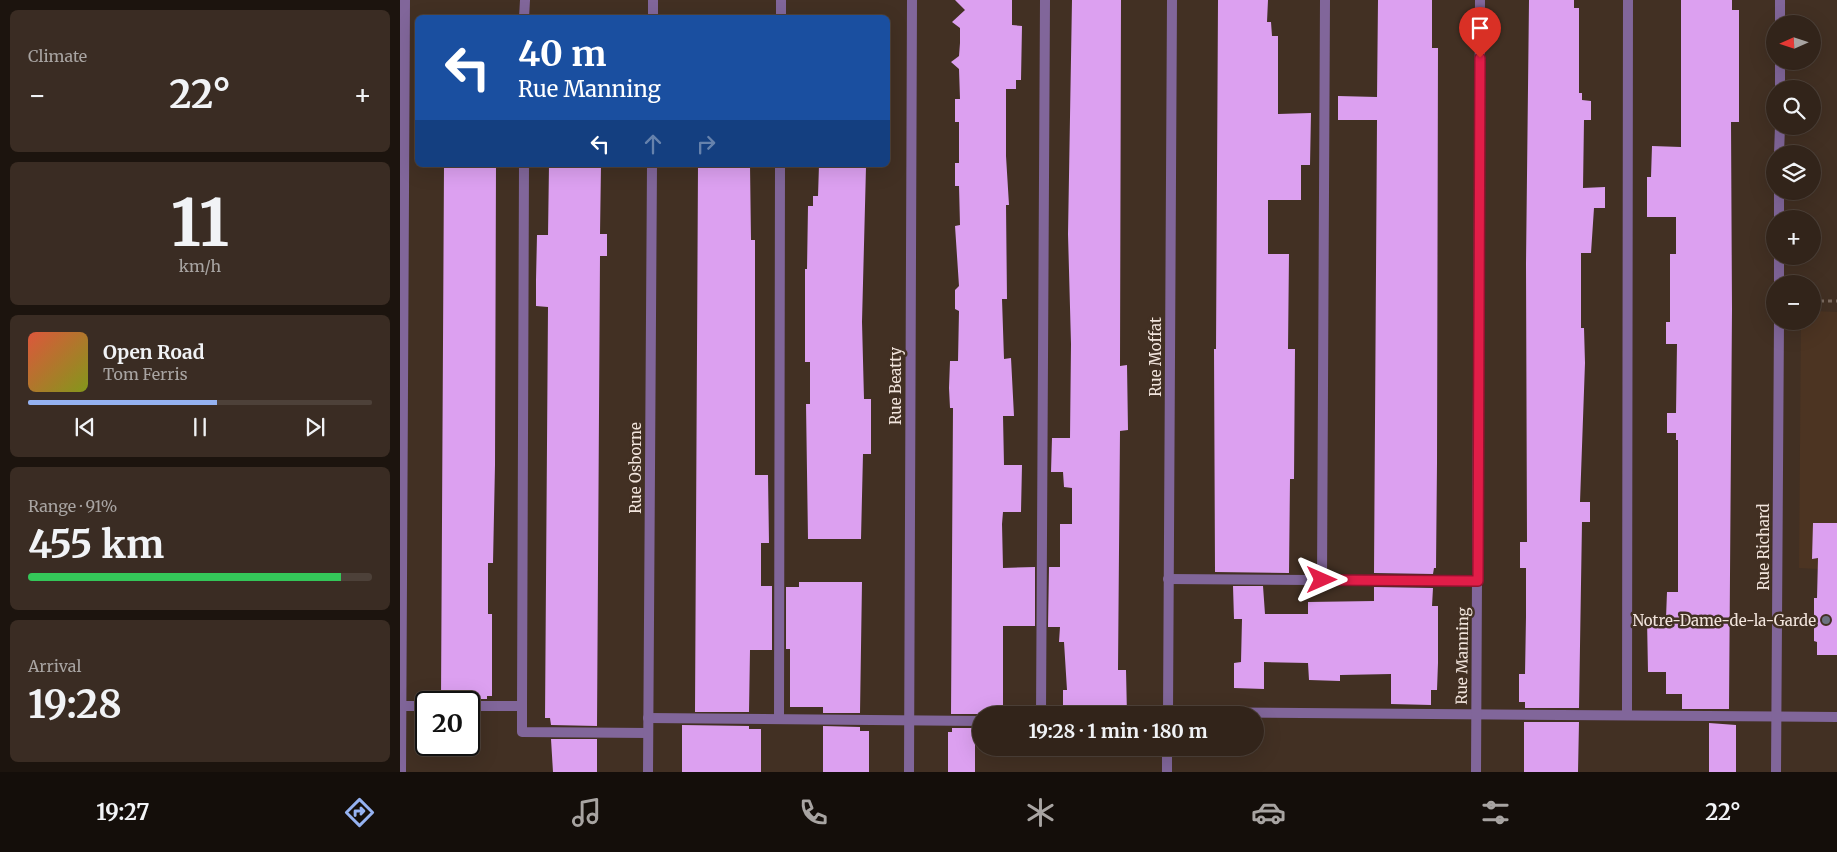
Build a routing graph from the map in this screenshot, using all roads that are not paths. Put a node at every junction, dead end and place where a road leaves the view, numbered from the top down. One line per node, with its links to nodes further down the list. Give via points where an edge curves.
1 (405, 0): 23 (street)
2 (524, 0): 12 (street)
3 (653, 0): 13 (street)
4 (781, 0): 14 (street)
5 (912, 0): 36 (street, Rue Beatty)
6 (1045, 0): 27 (street)
7 (1172, 0): 20 (street, Rue Moffat)
8 (1325, 0): 21 (street)
9 (1480, 0): 22 (street, Rue Manning)
10 (1628, 0): 31 (street)
11 (1780, 0): 15 (street)
12 (524, 15)
13 (653, 15)
14 (781, 15)
15 (1780, 15)
16 (524, 167): 26 (street)
17 (652, 167): 34 (street, Rue Osborne)
18 (780, 167): 35 (street)
19 (1779, 330): 32 (street, Rue Richard)
20 (1168, 579): 21 (street); 28 (street, Rue Moffat)
21 (1322, 580): 22 (street)
22 (1478, 581): 30 (street, Rue Manning)
23 (401, 706): 24 (street); 40 (street)
24 (415, 706)
25 (480, 706): 26 (street)
26 (522, 706): 38 (street, via 522,732)
27 (1041, 706)
28 (1168, 706)
29 (1264, 714): 30 (street)
30 (1476, 714): 31 (street); 44 (street, Rue Manning)
31 (1627, 714): 32 (street)
32 (1777, 717): 33 (street); 45 (street, Rue Richard)
33 (1837, 717)
34 (648, 718): 35 (street); 38 (street, Rue Osborne)
35 (779, 718): 36 (street)
36 (909, 720): 37 (street); 42 (street, Rue Beatty)
37 (972, 721)
38 (648, 733): 41 (street, Rue Osborne)
39 (1167, 756): 43 (street)
40 (401, 772)
41 (648, 772)
42 (909, 772)
43 (1167, 772)
44 (1476, 772)
45 (1776, 772)

